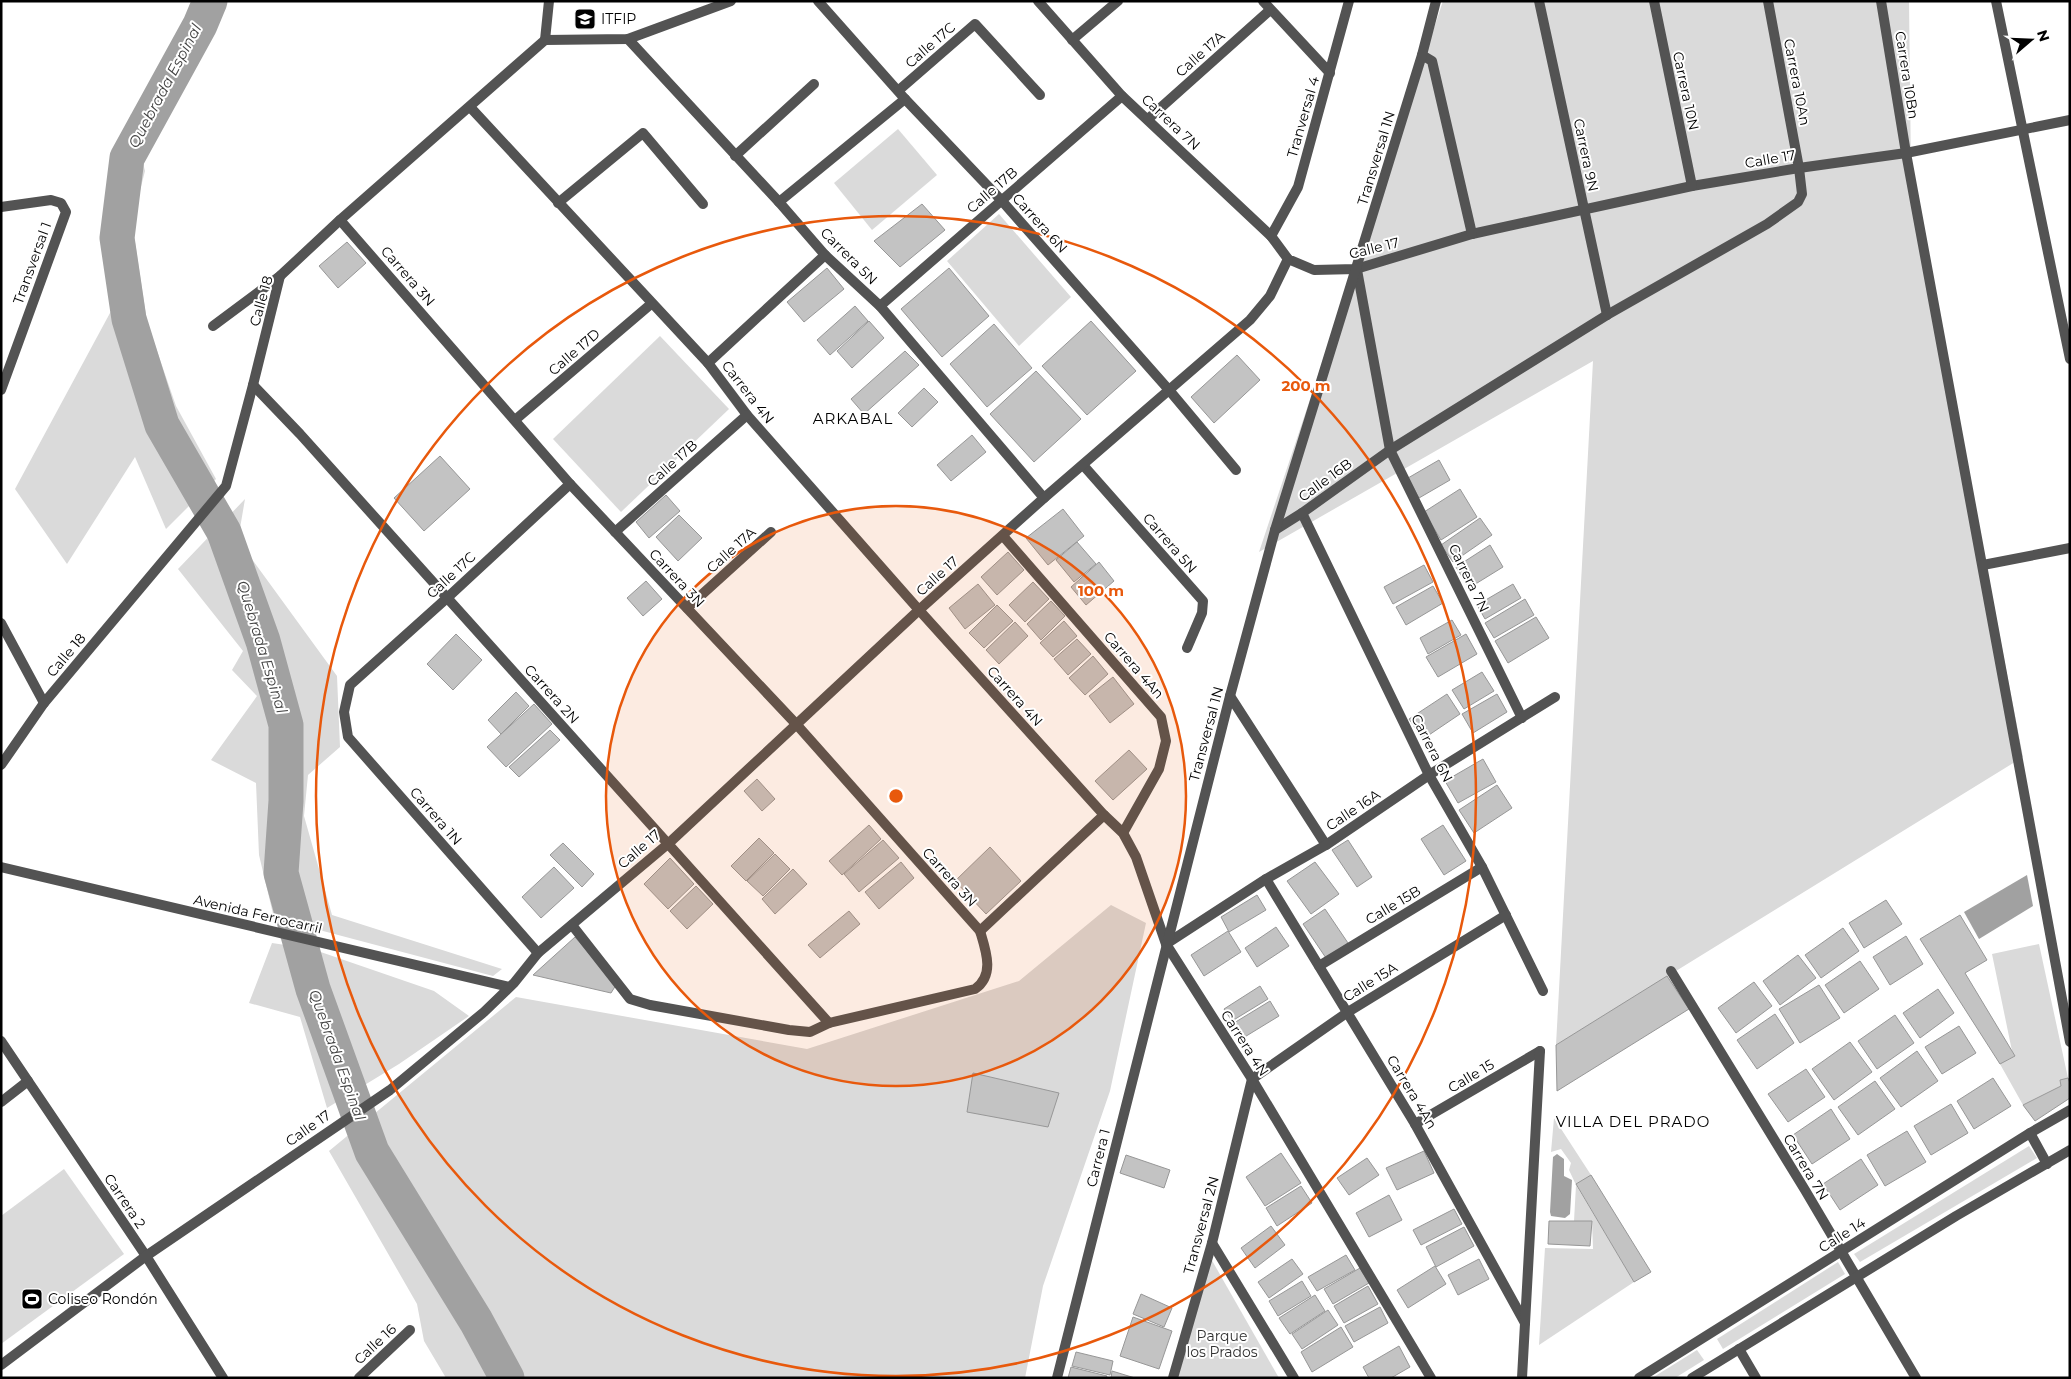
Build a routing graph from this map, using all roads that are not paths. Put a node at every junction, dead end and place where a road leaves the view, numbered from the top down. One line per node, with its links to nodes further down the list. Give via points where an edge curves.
1 (549, 1): 16 (street)
2 (731, 1): 15 (street)
3 (818, 1): 21 (street, Carrera 6N)
4 (1038, 1): 17 (street, Carrera 7N)
5 (1118, 1): 17 (street)
6 (1263, 1): 14 (street)
7 (1349, 1): 19 (street, Tranversal 4)
8 (1436, 1): 18 (street, Transversal 1N)
9 (1539, 1): 38 (street, Carrera 9N)
10 (1654, 1): 32 (street, Carrera 10N)
11 (1768, 1): 31 (street, Carrera 10An)
12 (1881, 1): 29 (street, Carrera 10Bn)
13 (1996, 1): 28 (street)
14 (1270, 10): 19 (street); 26 (street, Calle 17A)
15 (628, 39): 16 (street); 30 (street, Carrera 5N)
16 (545, 40): 25 (street, Calle 18)
17 (1072, 40): 23 (street, Carrera 7N)
18 (1422, 55): 40 (street, via 1432,61); 44 (street, Transversal 1N)
19 (1330, 73): 41 (street, Tranversal 4, via 1298,187)
20 (814, 84): 30 (street)
21 (899, 90): 22 (street, Calle 17C, via 975,24); 24 (street, Carrera 6N)
22 (1040, 94)
23 (1122, 96): 26 (street, Carrera 7N); 33 (street, Calle 17B)
24 (905, 99): 33 (street, Carrera 6N); 34 (street)
25 (470, 107): 35 (street, Carrera 4N); 39 (street, Calle 18)
26 (1148, 119): 41 (street, Carrera 7N)
27 (2070, 120): 28 (street, Calle 17)
28 (2022, 129): 29 (street, Calle 17); 50 (street)
29 (1906, 153): 31 (street, Calle 17); 68 (street, Carrera 10Bn)
30 (735, 156): 34 (street, Carrera 5N)
31 (1799, 168): 32 (street, Calle 17); 48 (street, Carrera 10An, via 1802,194 1798,202 1767,224)
32 (1692, 186): 38 (street, Calle 17)
33 (1002, 201): 47 (street, Calle 17B); 54 (street, Carrera 6N)
34 (779, 202): 42 (street, Carrera 5N)
35 (558, 203): 36 (street, via 643,133); 46 (street, Carrera 4N)
36 (703, 204)
37 (1, 207): 53 (street, Transversal 1, via 51,200 61,203 66,212)
38 (1583, 210): 40 (street, Calle 17); 48 (street, Carrera 9N)
39 (340, 220): 45 (street, Calle 18); 56 (street, Carrera 3N)
40 (1472, 234): 44 (street, Calle 17)
41 (1271, 236): 43 (street, Carrera 7N)
42 (825, 255): 47 (street, Carrera 5N); 51 (street)
43 (1288, 258): 44 (street, Calle 17, via 1314,270); 54 (street, Calle 17, via 1270,296 1250,320)
44 (1356, 269): 57 (street, Carrera 7N); 63 (street, Transversal 1N)
45 (280, 276): 49 (street); 52 (street, Calle 18)
46 (651, 304): 51 (street, Carrera 4N); 56 (street, Calle 17D)
47 (880, 306): 61 (street, Carrera 5N)
48 (1607, 315): 57 (street, Calle 16B)
49 (213, 326)
50 (2070, 359)
51 (708, 363): 55 (street, Carrera 4N)
52 (254, 385): 69 (street, Carrera 2N); 77 (street, Calle 18, via 226,486)
53 (1, 390)
54 (1169, 390): 58 (street, Calle 17); 59 (street, Carrera 6N)
55 (747, 415): 64 (street, Calle 17B); 71 (street, Carrera 4N)
56 (515, 420): 60 (street, Carrera 3N)
57 (1390, 450): 62 (street, Calle 16B); 78 (street, Carrera 7N)
58 (1083, 465): 61 (street, Calle 17); 73 (street, Carrera 5N, via 1202,600 1202,613)
59 (1236, 470)
60 (570, 484): 64 (street, Carrera 3N); 69 (street, Calle 17C)
61 (1044, 498): 66 (street, Calle 17)
62 (1302, 513): 63 (street, Calle 16B); 81 (street, Carrera 6N)
63 (1275, 530): 75 (street, Transversal 1N)
64 (615, 532): 70 (street, Carrera 3N)
65 (771, 532): 70 (street, Calle 17A)
66 (1003, 536): 71 (street, Calle 17); 83 (street, Carrera 4An, via 1161,717 1166,741 1160,769)
67 (2070, 548): 68 (street)
68 (1982, 564): 101 (street, Carrera 10Bn)
69 (447, 598): 74 (street, Calle 17C); 84 (street, Carrera 2N)
70 (687, 608): 79 (street, Carrera 3N)
71 (919, 610): 79 (street, Calle 17); 82 (street, Carrera 4N)
72 (1, 623): 77 (street)
73 (1187, 648)
74 (350, 685): 93 (street, Carrera 1N, via 344,712 348,737)
75 (1230, 696): 85 (street); 92 (street, Transversal 1N)
76 (1555, 697): 78 (street, Calle 16A)
77 (44, 703): 80 (street, Calle 18)
78 (1522, 718): 81 (street, Calle 16A)
79 (796, 725): 84 (street, Calle 17); 91 (street, Carrera 3N)
80 (1, 764)
81 (1429, 775): 85 (street, Calle 16A); 87 (street, Carrera 6N)
82 (1104, 815): 83 (street, Carrera 4N); 91 (street)
83 (1123, 832): 92 (street, Carrera 4N, via 1136,857)
84 (668, 843): 90 (street, Calle 17); 99 (street, Carrera 2N)
85 (1326, 845): 88 (street, Calle 16A)
86 (1, 867): 96 (street, Avenida Ferrocarril)
87 (1482, 867): 89 (street, Carrera 6N); 94 (street, Calle 15B)
88 (1266, 879): 92 (street, Calle 16A); 94 (street, Carrera 4An)
89 (1506, 915): 97 (street, Carrera 6N); 98 (street, Calle 15A)
90 (572, 925): 93 (street, Calle 17); 99 (street, via 630,999 789,1030 810,1032)
91 (980, 932): 99 (street, Carrera 3N, via 987,957 983,984 975,989)
92 (1166, 944): 102 (street, Carrera 4N); 120 (street, Carrera 1)
93 (538, 954): 96 (street, Calle 17)
94 (1319, 966): 98 (street, Carrera 4An)
95 (1671, 971): 111 (street, Carrera 7N)
96 (509, 987): 112 (street, Calle 17, via 484,1012 390,1090)
97 (1543, 991)
98 (1348, 1012): 102 (street, Calle 15A); 106 (street, Carrera 4An)
99 (829, 1023)
100 (1, 1040): 103 (street, Carrera 2)
101 (2070, 1042)
102 (1252, 1079): 110 (street, Transversal 2N); 123 (street, Carrera 4N)
103 (28, 1081): 104 (street); 112 (street, Carrera 2)
104 (1, 1102)
105 (2070, 1110): 107 (street, Calle 14)
106 (1416, 1124): 114 (street, Carrera 4An); 114 (street, Calle 15, via 1540,1051)
107 (2030, 1133): 109 (street); 111 (street, Calle 14)
108 (2070, 1150): 109 (street)
109 (2047, 1164): 113 (street)
110 (1212, 1243): 121 (street, Transversal 2N); 122 (street)
111 (1841, 1252): 113 (street, Carrera 7N); 125 (street, Calle 14)
112 (146, 1256): 117 (street, Calle 17); 118 (street, Carrera 2)
113 (1856, 1277): 116 (street); 128 (street, Carrera 7N)
114 (1525, 1323): 124 (street)
115 (410, 1330): 119 (street, Calle 16)
116 (1739, 1349): 126 (street); 127 (street)
117 (1, 1365)
118 (224, 1378)
119 (359, 1378)
120 (1057, 1378)
121 (1173, 1378)
122 (1294, 1378)
123 (1431, 1378)
124 (1522, 1378)
125 (1639, 1378)
126 (1692, 1378)
127 (1756, 1378)
128 (1916, 1378)

